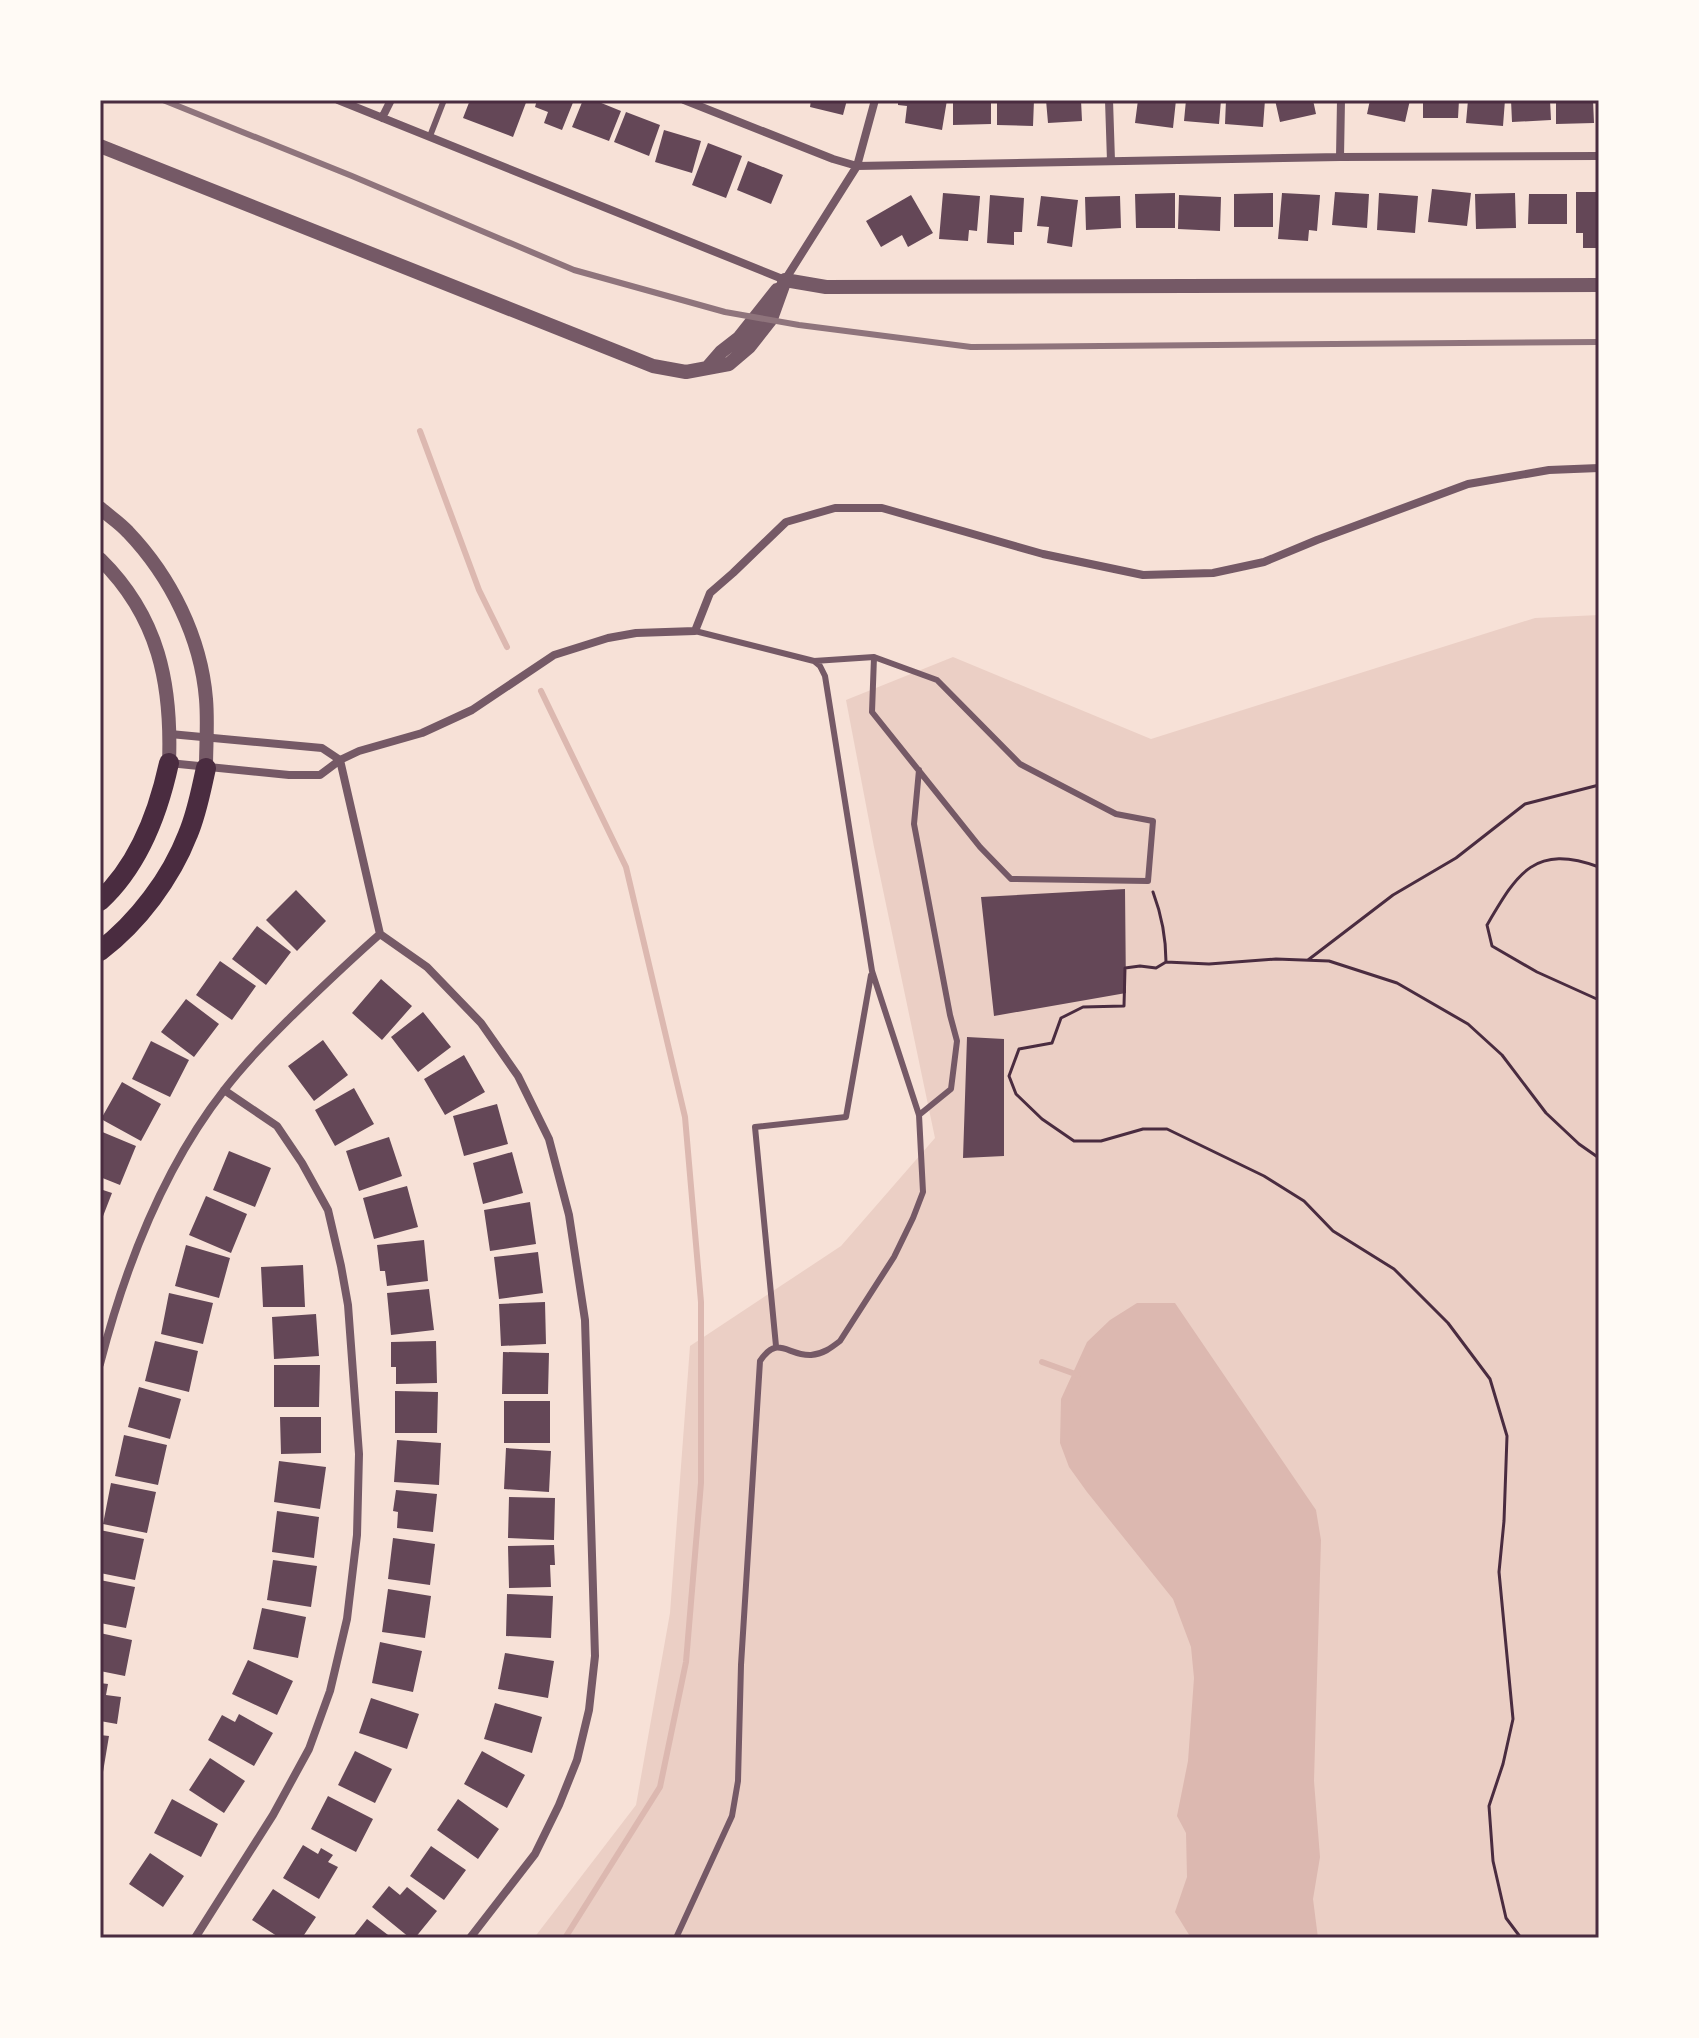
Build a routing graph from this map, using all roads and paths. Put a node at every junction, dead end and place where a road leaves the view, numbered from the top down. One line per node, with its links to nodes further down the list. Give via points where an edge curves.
1 (338, 100): 8 (street)
2 (391, 100): 8 (street)
3 (444, 100): 9 (lane)
4 (684, 100): 14 (street)
5 (875, 100): 14 (street)
6 (1109, 100): 13 (street)
7 (1341, 100): 12 (street)
8 (382, 118): 9 (street)
9 (430, 136): 15 (street)
10 (100, 146): 15 (street, via 653,366 686,372 729,364 771,319)
11 (1599, 156): 12 (street)
12 (1340, 157): 13 (street)
13 (1111, 161): 14 (street)
14 (857, 166): 15 (street)
15 (785, 280): 16 (street, via 826,287)
16 (1599, 285)
17 (1599, 468): 20 (street, via 1549,470 1468,484 1264,562 1213,573 1143,575 1043,554 882,508 835,508 786,522 710,593)
18 (100, 508): 24 (street, via 156,566 186,618 199,656)
19 (100, 559): 23 (street, via 137,606 155,641 168,694)
20 (695, 631): 22 (lane); 25 (street, via 636,633 554,655 472,710)
21 (874, 657): 22 (lane); 28 (lane, via 872,712); 31 (lane, via 937,680 1020,764 1116,814 1153,821)
22 (814, 661): 37 (lane, via 825,676)
23 (170, 734): 24 (street); 26 (street)
24 (207, 738): 25 (street, via 322,748); 27 (street)
25 (340, 760): 27 (street, via 320,775); 33 (street)
26 (169, 763): 27 (street); 32 (highway, via 145,841)
27 (206, 768): 34 (highway, via 189,833 174,863 132,923)
28 (919, 770): 31 (lane, via 1011,879); 40 (lane, via 914,824 957,1041 951,1089)
29 (1599, 785): 35 (path, via 1525,804)
30 (1599, 867): 38 (path, via 1578,859 1547,859 1522,872 1487,925 1492,946)
31 (1148, 881): 36 (path, via 1161,913)
32 (100, 901)
33 (380, 934): 39 (street, via 252,1056); 45 (street, via 427,967 481,1023 518,1076 549,1139 569,1215 585,1320 595,1656 589,1710 577,1760 535,1854)
34 (100, 951)
35 (1308, 960): 36 (path); 41 (path, via 1329,961 1397,983 1468,1024 1502,1055 1546,1113)
36 (1166, 962): 47 (path, via 1156,968 1125,968 1124,1006 1083,1007 1061,1018 1052,1043 1019,1049 1009,1076 1016,1094 1074,1141 1167,1129 1304,1201 1333,1231 1394,1269 1448,1323 1490,1379 1507,1436 1499,1572 1513,1719 1489,1806 1493,1861 1506,1918)
37 (872, 971): 40 (lane); 42 (lane, via 846,1117 755,1127)
38 (1599, 1000)
39 (224, 1090): 43 (street, via 183,1150 148,1222); 44 (street, via 277,1126 328,1210 348,1305 359,1454 357,1535 347,1619 309,1749)
40 (919, 1115): 42 (lane, via 923,1192 894,1257 840,1341 810,1355)
41 (1599, 1158)
42 (776, 1346): 46 (lane, via 760,1361 738,1781 732,1816)
43 (100, 1364)
44 (195, 1938)
45 (470, 1938)
46 (676, 1938)
47 (1521, 1938)

